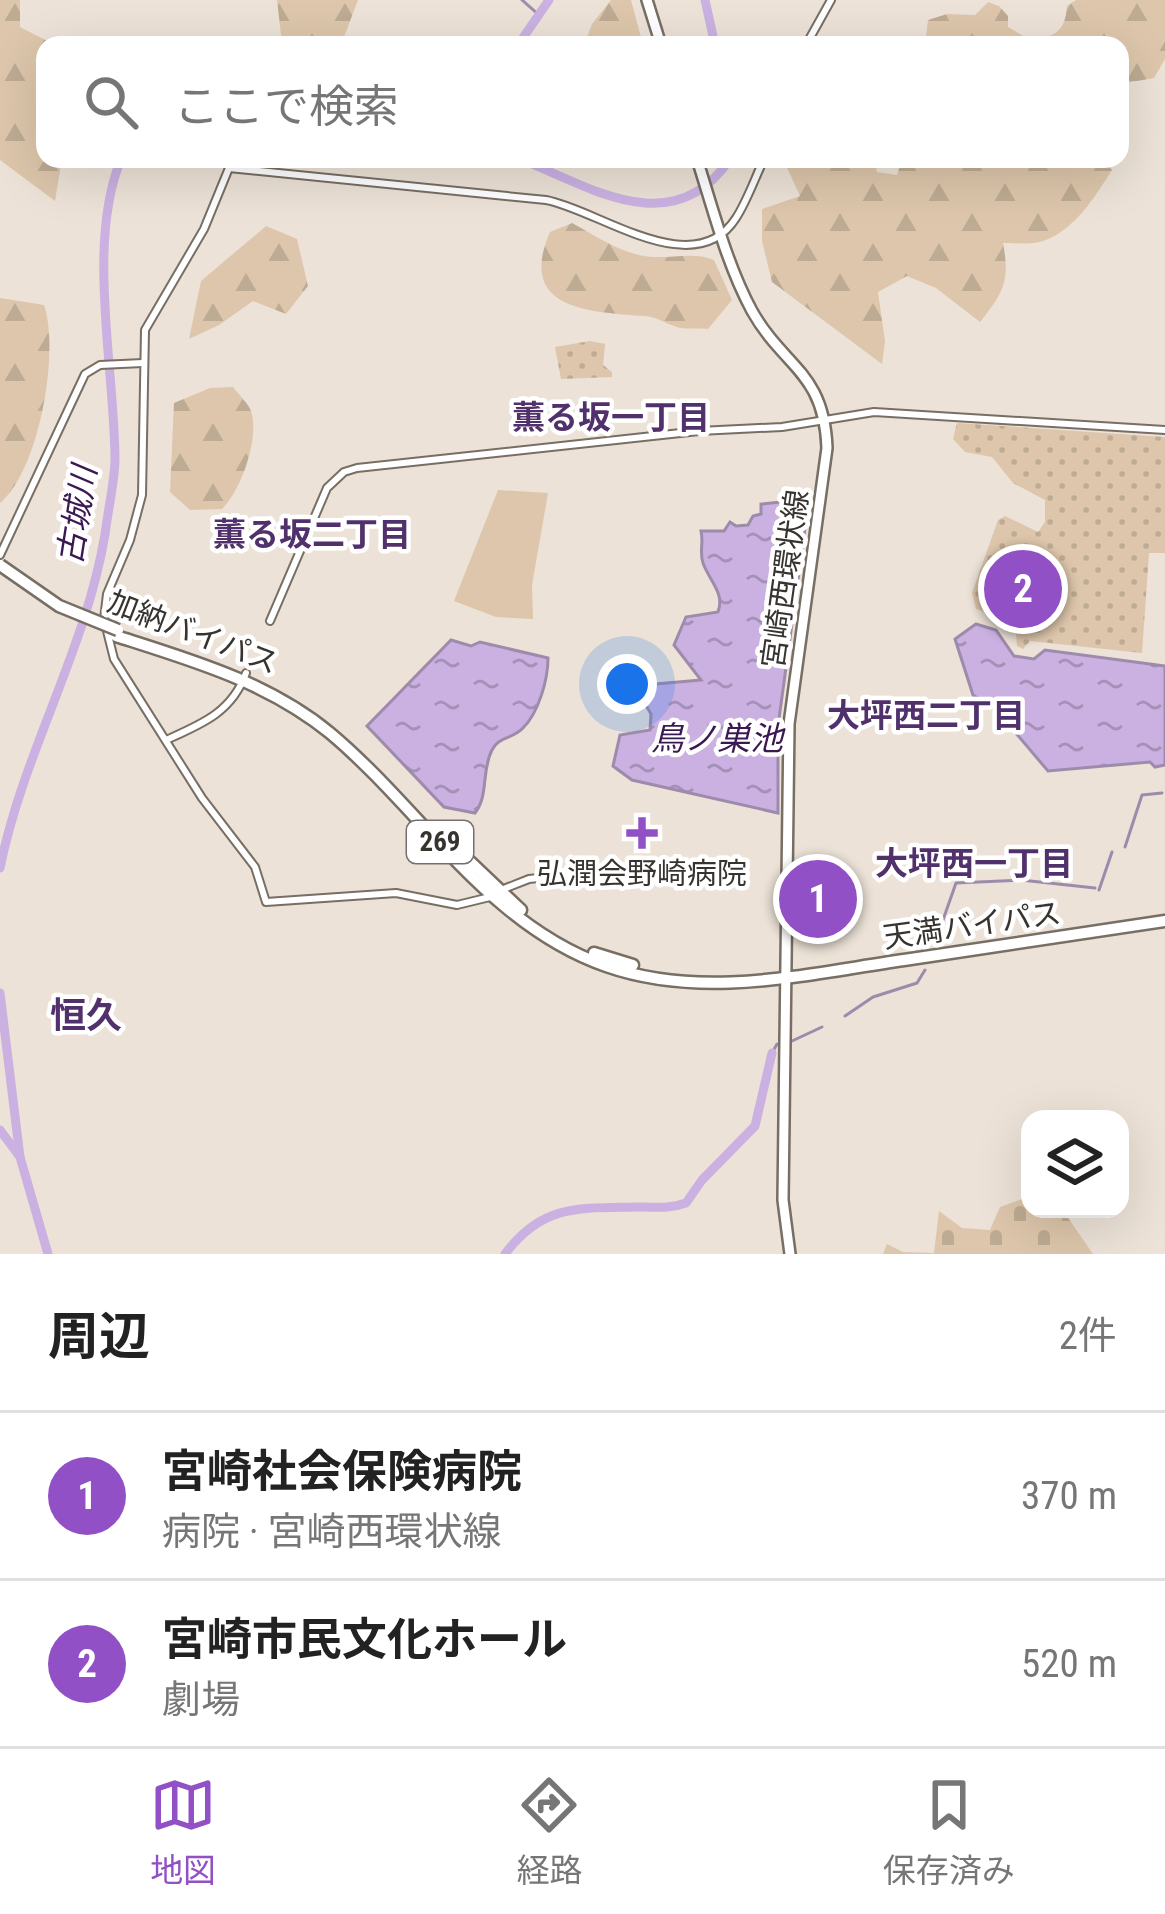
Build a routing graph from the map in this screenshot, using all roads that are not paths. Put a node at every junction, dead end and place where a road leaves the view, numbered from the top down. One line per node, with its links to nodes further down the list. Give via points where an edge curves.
1 (647, 0): 3 (main road)
2 (831, 0): 4 (street)
3 (658, 36)
4 (811, 36)
5 (700, 168): 7 (main road)
6 (760, 168): 7 (street)
7 (722, 233): 8 (street, via 659,242 546,200 229,168 145,330); 9 (main road, via 753,311 812,385)
8 (143, 363): 11 (street, via 100,365 85,374); 15 (street, via 142,495 104,619 114,658)
9 (826, 420): 10 (street, via 909,412); 13 (street, via 344,472 327,488); 19 (main road, 宮崎西環状線, via 789,724)
10 (1165, 430)
11 (0, 555)
12 (0, 568): 14 (highway, 加納バイパス / 269, bridge, via 50,608)
13 (270, 621)
14 (245, 676): 15 (street, via 219,714); 17 (highway, 加納バイパス / 269, via 295,698 345,739)
15 (166, 740): 17 (street, via 255,868 266,902 396,893 469,904)
16 (567, 875): 17 (street)
17 (496, 894): 19 (highway, 加納バイパス / 269, via 562,946 607,966 696,983)
18 (1165, 917): 19 (highway, 天満バイパス / 269)
19 (786, 974): 20 (main road, 宮崎西環状線, via 783,1200)
20 (790, 1254)

